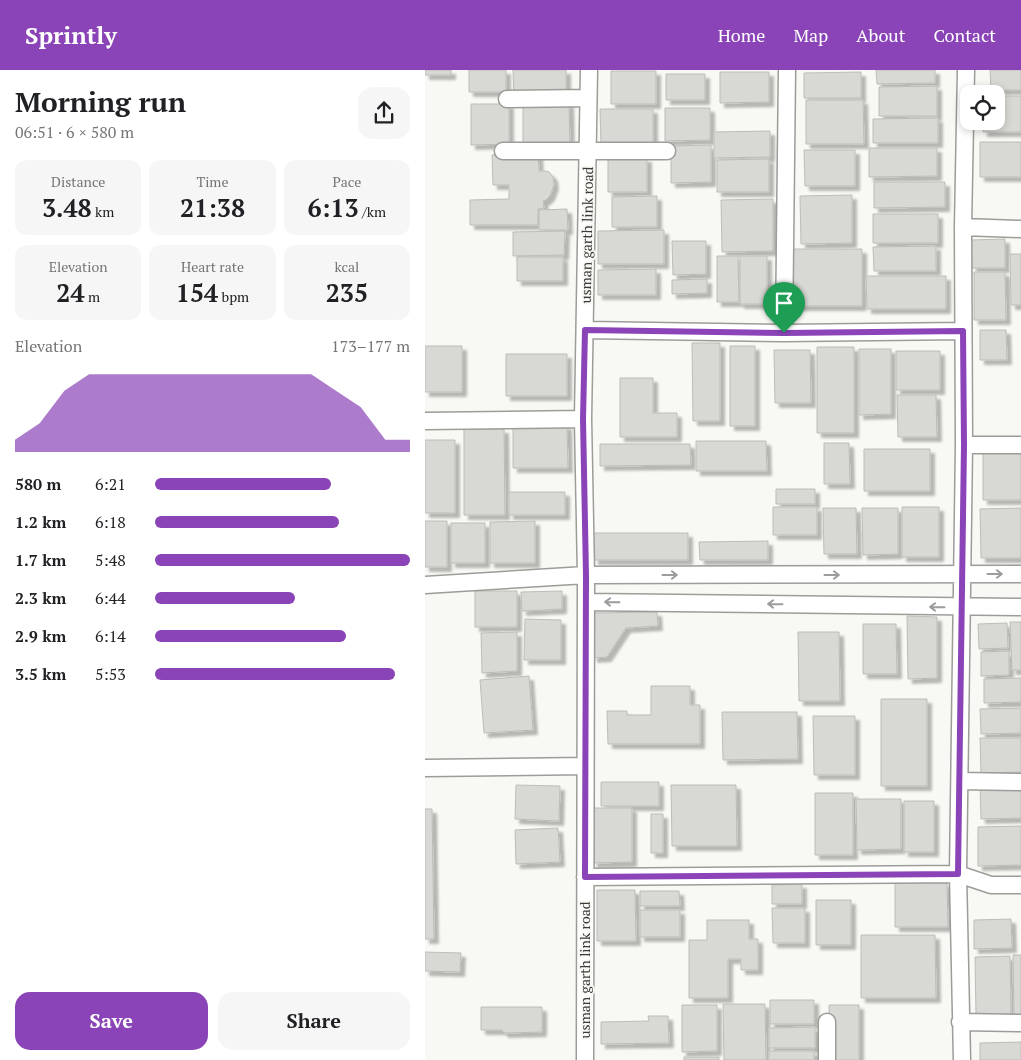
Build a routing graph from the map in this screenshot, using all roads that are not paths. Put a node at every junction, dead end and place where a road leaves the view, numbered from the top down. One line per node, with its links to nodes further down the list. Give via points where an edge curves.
1 (589, 70): 4 (street, usman garth link road)
2 (787, 70): 13 (street)
3 (966, 70): 9 (street)
4 (589, 98): 5 (street); 8 (street, usman garth link road)
5 (507, 99)
6 (503, 151): 8 (street)
7 (667, 151): 8 (street)
8 (588, 152): 11 (street, usman garth link road)
9 (963, 227): 10 (street); 12 (street)
10 (1021, 229)
11 (585, 330): 13 (street); 14 (street, usman garth link road)
12 (963, 331): 13 (street); 16 (street)
13 (784, 333)
14 (583, 419): 15 (street); 20 (street, usman garth link road)
15 (425, 421)
16 (964, 445): 17 (street); 18 (street)
17 (1021, 445)
18 (962, 574): 19 (street, one-way to 19); 20 (street, one-way to 18); 23 (street)
19 (1021, 574)
20 (586, 576): 21 (street); 22 (street, usman garth link road)
21 (425, 585)
22 (586, 602): 23 (street, one-way to 22); 25 (street, usman garth link road)
23 (961, 607): 24 (street); 27 (street)
24 (1021, 607)
25 (585, 766): 26 (street); 30 (street, usman garth link road)
26 (425, 768)
27 (959, 781): 28 (street); 29 (street)
28 (1021, 782)
29 (958, 874): 30 (street); 31 (street, via 991,885); 33 (street)
30 (585, 877): 35 (street, usman garth link road)
31 (1021, 885)
32 (827, 1022): 36 (street)
33 (960, 1022): 34 (street); 37 (street)
34 (1021, 1023)
35 (585, 1060)
36 (827, 1060)
37 (962, 1060)

